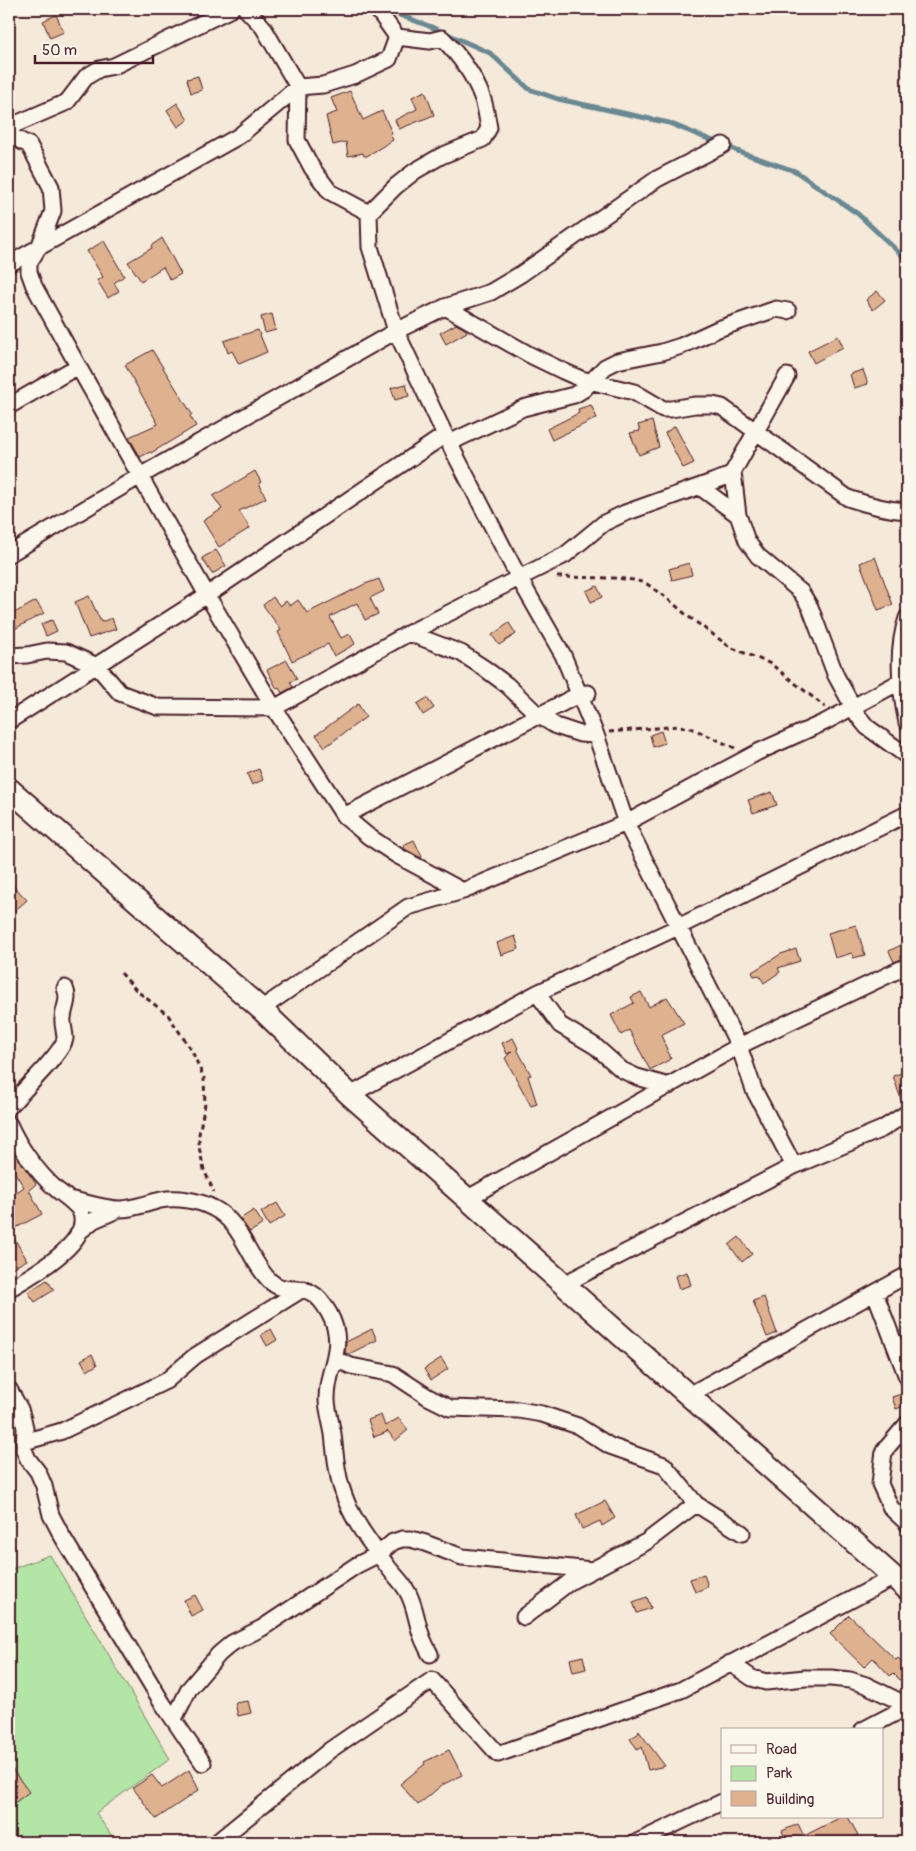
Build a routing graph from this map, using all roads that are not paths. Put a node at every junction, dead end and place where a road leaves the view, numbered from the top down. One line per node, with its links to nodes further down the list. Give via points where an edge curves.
1 (231, 9): 6 (street, via 114,66 99,69 86,77 67,102)
2 (246, 9): 5 (street, via 263,27)
3 (378, 9): 4 (street)
4 (397, 37): 5 (street, via 389,59 355,75); 9 (street, via 430,41 442,38 470,73 482,98 489,128 483,139 414,171)
5 (298, 87): 9 (street, via 298,140 312,168 330,192); 10 (street, via 239,136)
6 (9, 127)
7 (9, 135): 10 (street, via 29,145 51,187 53,211)
8 (723, 145): 12 (street, via 658,179 491,292)
9 (369, 213): 14 (street, via 370,247)
10 (40, 245): 11 (street); 15 (street, via 29,263 34,286)
11 (9, 264)
12 (445, 307): 14 (street); 17 (street, via 530,355)
13 (788, 311): 17 (street, via 776,309 668,350 617,361)
14 (396, 331): 20 (street); 22 (street)
15 (78, 366): 18 (street); 22 (street)
16 (787, 376): 19 (street)
17 (590, 381): 19 (street, via 634,392 663,409 695,405 722,407); 20 (street, via 574,395 523,408)
18 (9, 406)
19 (756, 433): 21 (street); 24 (street, via 848,498 866,505)
20 (447, 439): 27 (street); 28 (street)
21 (733, 472): 23 (street); 25 (street)
22 (140, 476): 26 (street); 28 (street)
23 (700, 487): 25 (street); 27 (street, via 604,523 565,555)
24 (907, 510)
25 (738, 515): 36 (street, via 747,541 758,556 800,592 810,607 836,676)
26 (9, 554)
27 (523, 576): 30 (street); 34 (street)
28 (207, 595): 32 (street); 35 (street)
29 (907, 618): 33 (street, via 901,645)
30 (410, 633): 35 (street); 37 (street, via 460,653 484,668)
31 (9, 656): 32 (street, via 66,652)
32 (97, 666): 35 (street, via 120,693 158,708); 38 (street)
33 (904, 680): 36 (street); 39 (street, via 902,700)
34 (584, 693): 37 (street); 40 (street)
35 (274, 708): 44 (street)
36 (854, 708): 41 (street, via 868,726); 45 (street, via 758,752)
37 (538, 715): 40 (street, via 567,730); 44 (street)
38 (9, 721)
39 (907, 723)
40 (596, 735): 45 (street)
41 (907, 756)
42 (9, 789): 51 (main road)
43 (907, 814): 47 (street)
44 (344, 816): 46 (street, via 398,856)
45 (626, 823): 46 (street); 47 (street)
46 (463, 891): 51 (street, via 408,907)
47 (678, 927): 50 (street); 52 (street)
48 (907, 966): 52 (street)
49 (65, 988): 55 (street, via 68,995 62,1019 63,1046)
50 (537, 993): 53 (street, via 560,1025 595,1046 622,1070); 54 (street)
51 (261, 1009): 54 (main road)
52 (739, 1046): 53 (street); 59 (street, via 754,1090)
53 (669, 1086): 60 (street)
54 (350, 1095): 60 (main road)
55 (9, 1107)
56 (907, 1113): 59 (street, via 882,1129)
57 (9, 1124): 58 (street)
58 (14, 1145): 61 (street)
59 (794, 1166): 65 (street)
60 (468, 1198): 65 (main road)
61 (68, 1199): 62 (street); 63 (street, via 80,1210)
62 (120, 1209): 63 (street, via 94,1220); 67 (street, via 173,1199 212,1207 236,1227 271,1282)
63 (78, 1233): 66 (street, via 61,1255)
64 (907, 1275): 68 (street)
65 (564, 1284): 72 (main road)
66 (9, 1289)
67 (303, 1289): 69 (street, via 312,1291 321,1300 336,1327); 74 (street, via 195,1356 166,1381 62,1431)
68 (875, 1293): 70 (street); 72 (street)
69 (335, 1359): 75 (street, via 351,1366 392,1374 450,1408 519,1410 578,1426 610,1446 664,1465); 78 (street, via 327,1400 341,1488 358,1526)
70 (907, 1377)
71 (9, 1389): 74 (street, via 23,1419)
72 (689, 1395): 80 (main road)
73 (907, 1424): 76 (street, via 884,1451 880,1484 891,1508)
74 (24, 1442): 85 (street, via 24,1450 38,1472 51,1515 62,1536)
75 (696, 1504): 77 (street); 79 (street, via 646,1542)
76 (907, 1523)
77 (742, 1533)
78 (379, 1554): 79 (street, via 393,1542 411,1539 462,1557); 82 (street, via 407,1591); 85 (street, via 262,1628 232,1643 189,1689)
79 (592, 1570): 81 (street, via 571,1581)
80 (901, 1583): 83 (street)
81 (524, 1617)
82 (430, 1654)
83 (730, 1663): 84 (street, via 752,1678 766,1682 805,1678 850,1680); 89 (street, via 681,1690 498,1754 432,1680 330,1750)
84 (907, 1706): 86 (street)
85 (174, 1719): 87 (street)
86 (867, 1728)
87 (203, 1763)
88 (721, 1802): 90 (street)
89 (217, 1842)
90 (637, 1842)

